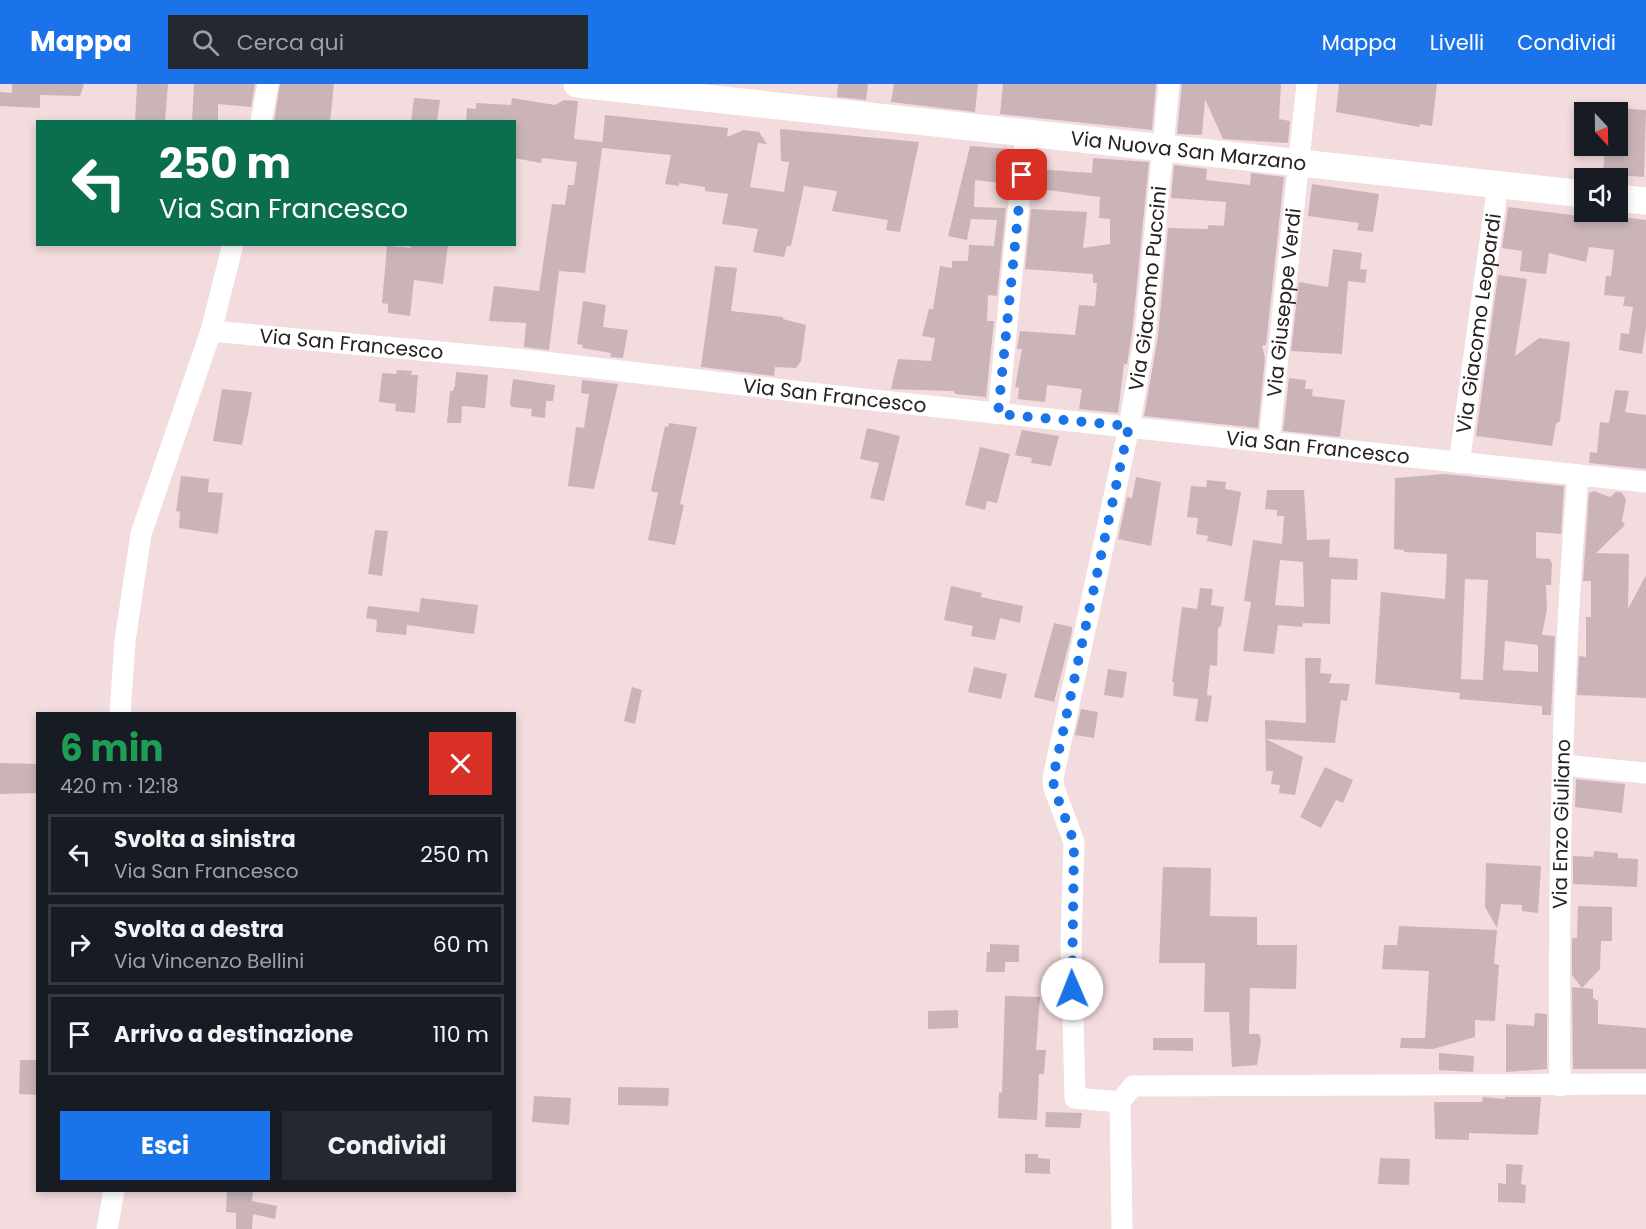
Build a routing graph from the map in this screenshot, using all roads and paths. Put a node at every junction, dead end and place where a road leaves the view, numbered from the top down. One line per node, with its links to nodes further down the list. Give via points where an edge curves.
1 (268, 84): 5 (street)
2 (577, 84): 6 (main road, Via Nuova San Marzano)
3 (1169, 84): 7 (street, Via Giacomo Puccini)
4 (1307, 84): 8 (street, Via Giuseppe Verdi)
5 (261, 120)
6 (1026, 133): 7 (main road, Via Nuova San Marzano); 15 (street)
7 (1164, 149): 8 (main road, Via Nuova San Marzano); 16 (street, Via Giacomo Puccini, via 1145,335)
8 (1300, 164): 9 (main road, Via Nuova San Marzano); 17 (street, Via Giuseppe Verdi)
9 (1498, 184): 10 (main road, Via Nuova San Marzano); 18 (street, Via Giacomo Leopardi)
10 (1574, 193)
11 (1628, 199): 12 (main road)
12 (1646, 201)
13 (232, 246): 14 (street)
14 (211, 331): 15 (street, Via San Francesco, via 517,359); 21 (street, via 141,534 125,641)
15 (998, 414): 16 (street, Via San Francesco)
16 (1129, 426): 17 (street, Via San Francesco); 26 (street, Via Giacomo Puccini, via 1053,778 1074,842 1071,941 1075,1098)
17 (1269, 442): 18 (street, Via San Francesco)
18 (1459, 463): 19 (street, Via San Francesco)
19 (1578, 475): 20 (street); 22 (street, Via Enzo Giuliano, via 1567,605)
20 (1646, 482)
21 (120, 712)
22 (1563, 765): 23 (street); 25 (street, Via Enzo Giuliano)
23 (1646, 773)
24 (1646, 1084): 25 (street)
25 (1560, 1086): 26 (street, via 1133,1086)
26 (1120, 1102): 29 (street)
27 (114, 1192): 28 (street)
28 (107, 1229)
29 (1122, 1229)

